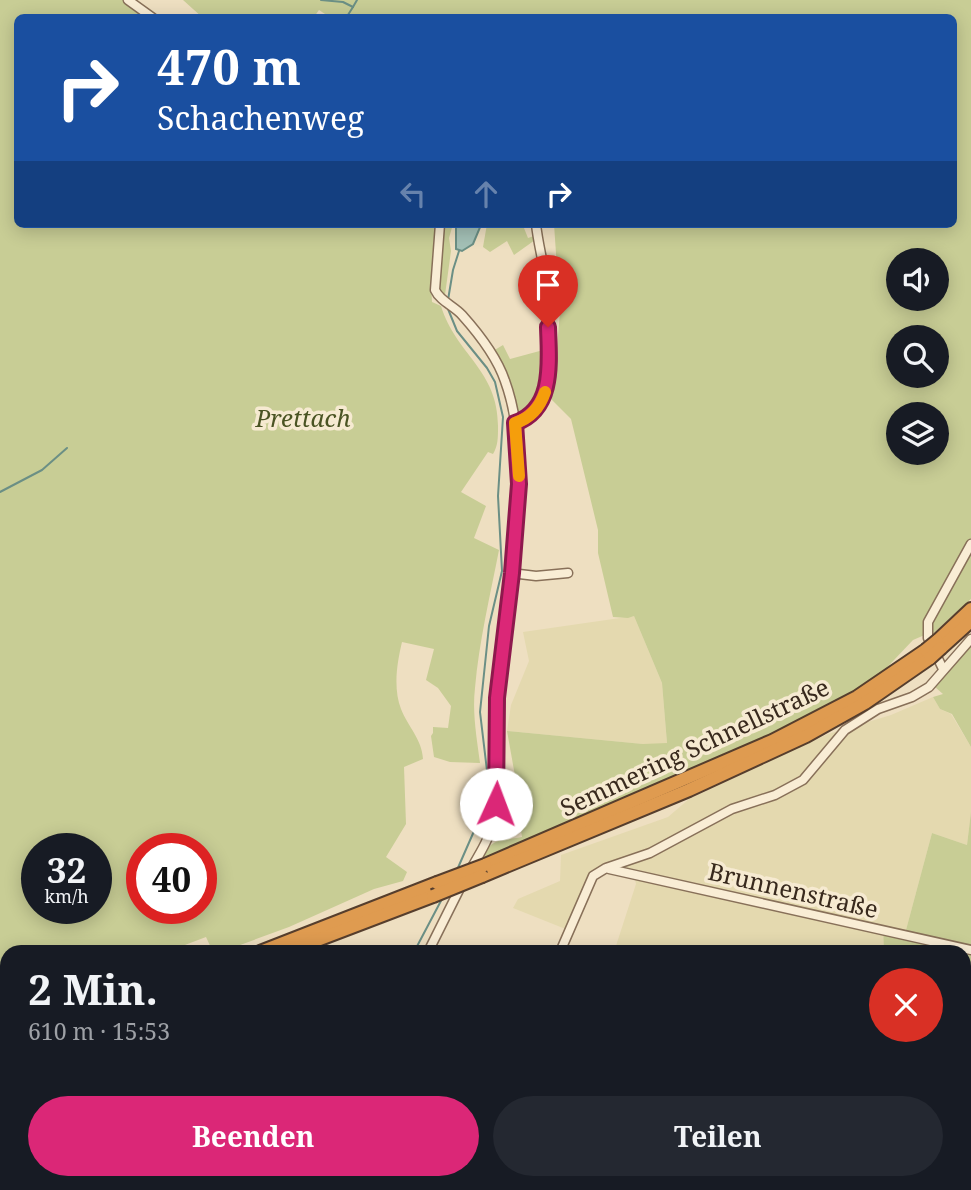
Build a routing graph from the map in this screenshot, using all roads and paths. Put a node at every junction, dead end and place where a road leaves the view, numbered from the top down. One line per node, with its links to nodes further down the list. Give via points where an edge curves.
1 (128, 0): 2 (street)
2 (147, 14)
3 (440, 228): 5 (street, via 435,290 497,362)
4 (537, 228): 5 (street, via 546,283 547,385 540,405)
5 (515, 423): 7 (street, via 519,484)
6 (971, 544): 13 (street, via 928,622 928,638)
7 (512, 573): 8 (street); 18 (street, via 497,698 494,821)
8 (568, 573)
9 (971, 608): 12 (highway, Semmering Schnellstraße)
10 (971, 621): 12 (highway, Semmering Schnellstraße)
11 (971, 639): 13 (street)
12 (939, 644): 15 (highway, Semmering Schnellstraße, bridge, via 857,697 772,741)
13 (943, 669): 14 (street, via 922,692 878,709 845,730 803,780 732,809 650,853)
14 (606, 868): 19 (street, via 593,876); 20 (street, Brunnenstraße)
15 (435, 889): 16 (highway, Semmering Schnellstraße); 17 (highway, Semmering Schnellstraße)
16 (279, 945)
17 (303, 945)
18 (431, 945)
19 (563, 945)
20 (949, 945)

